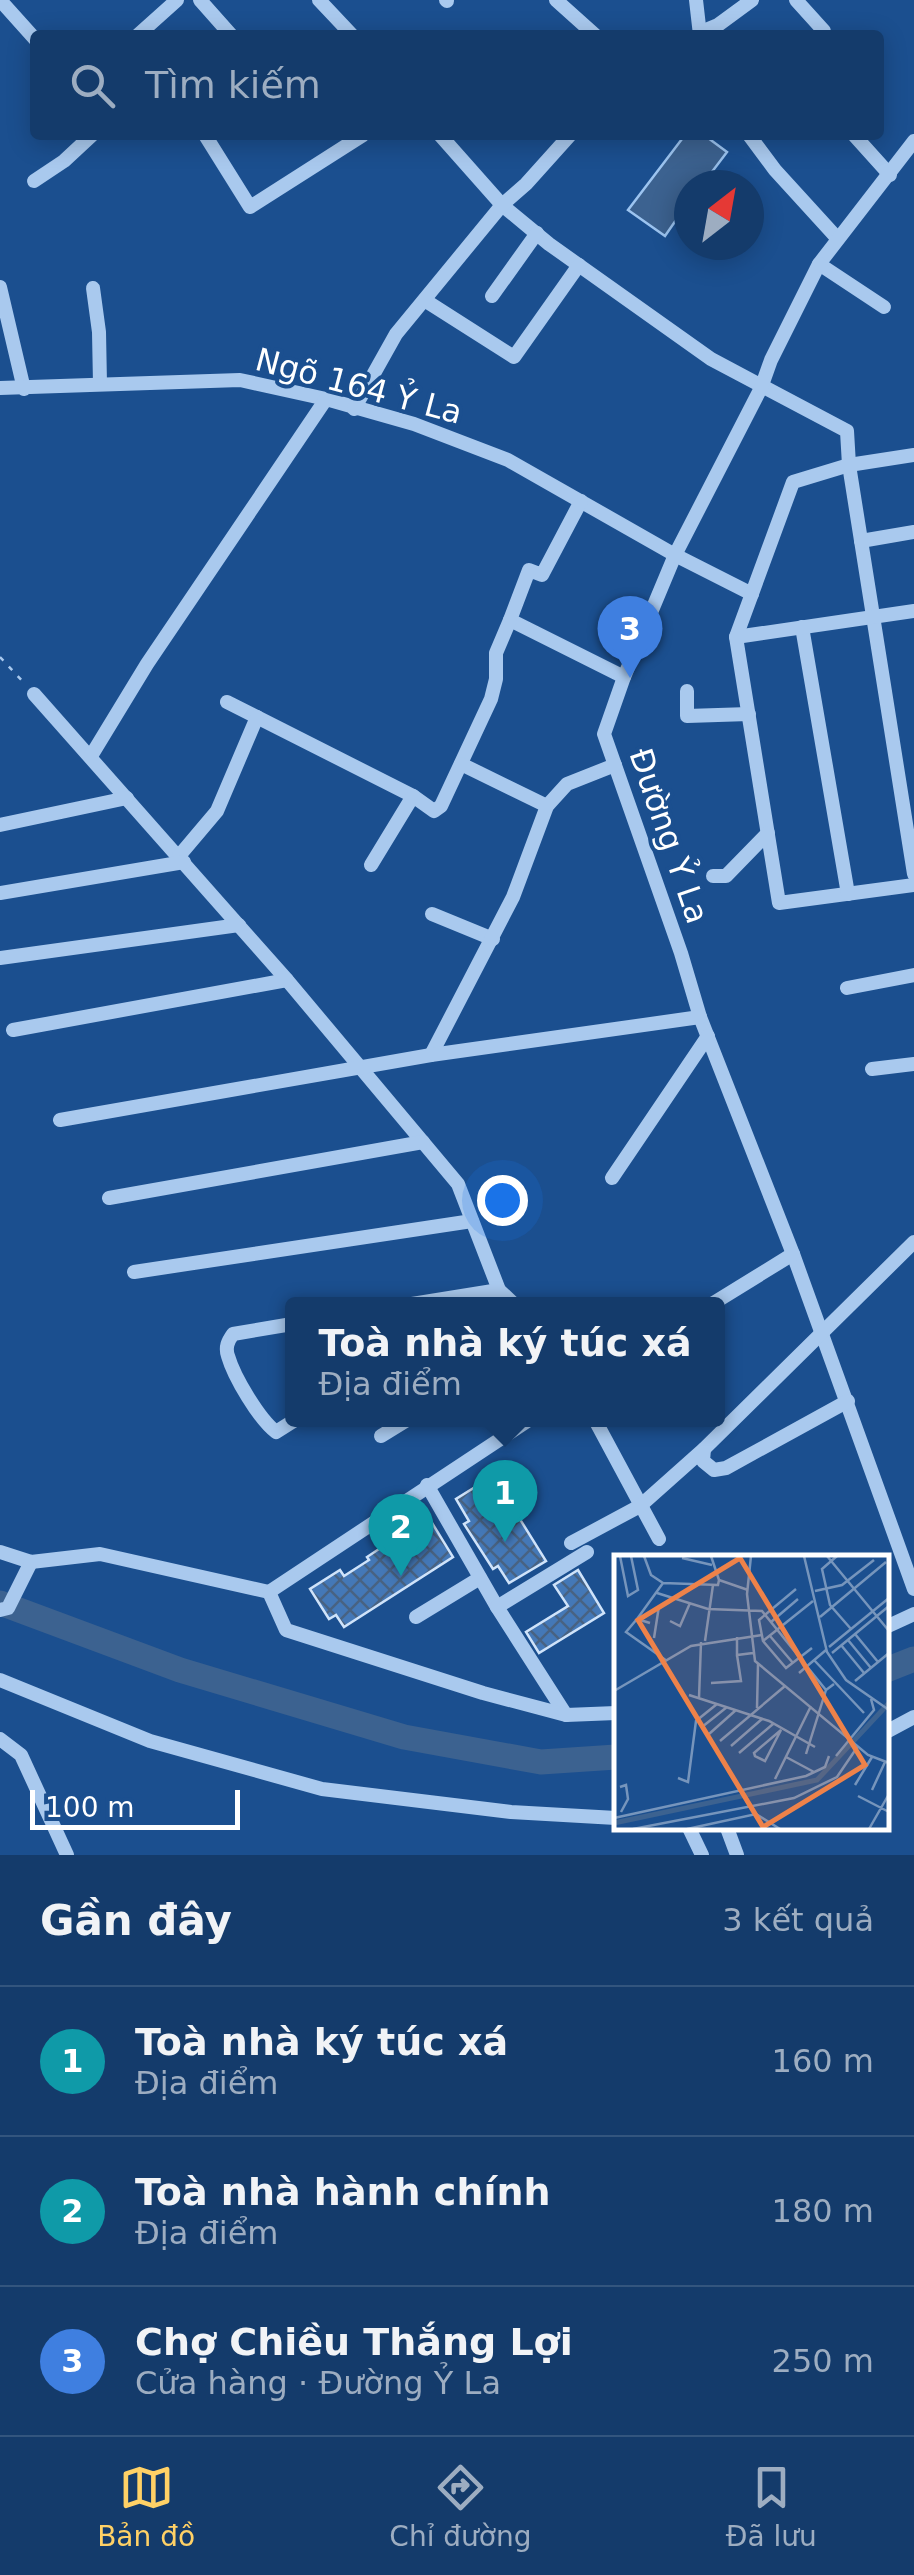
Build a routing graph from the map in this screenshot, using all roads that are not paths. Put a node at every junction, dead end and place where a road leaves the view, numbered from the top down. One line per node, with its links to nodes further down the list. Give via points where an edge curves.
1 (0, 0): 16 (street)
2 (177, 0): 9 (street)
3 (200, 0): 10 (street)
4 (318, 0): 11 (street)
5 (556, 0): 12 (street)
6 (696, 0): 13 (street)
7 (752, 0): 14 (street)
8 (796, 0): 15 (street)
9 (144, 30)
10 (227, 30)
11 (347, 30)
12 (589, 30)
13 (700, 30)
14 (709, 30)
15 (823, 30)
16 (30, 33)
17 (86, 140): 26 (street)
18 (208, 140): 19 (street, via 250,207)
19 (355, 140)
20 (444, 140): 27 (street)
21 (566, 140): 27 (street)
22 (753, 140): 29 (street)
23 (858, 140): 25 (street)
24 (914, 141): 25 (street, Đường Ỷ La)
25 (890, 175): 29 (street, Đường Ỷ La)
26 (34, 182)
27 (502, 204): 28 (street); 35 (street)
28 (537, 233): 31 (street); 34 (street)
29 (837, 238): 30 (street, Đường Ỷ La)
30 (819, 264): 36 (street); 40 (street, Đường Ỷ La)
31 (579, 265): 35 (street, via 514,358); 40 (street)
32 (0, 286): 39 (street)
33 (93, 288): 37 (street)
34 (492, 296)
35 (426, 301): 42 (street, via 396,334)
36 (884, 307)
37 (100, 384): 39 (street, Ngõ 164 Ỷ La); 41 (street, Ngõ 164 Ỷ La, via 240,380)
38 (0, 388): 39 (street, Ngõ 164 Ỷ La)
39 (24, 388)
40 (761, 388): 44 (street, via 847,431); 48 (street, Đường Ỷ La)
41 (326, 399): 42 (street, Ngõ 164 Ỷ La); 61 (street)
42 (354, 409): 45 (street, Ngõ 164 Ỷ La, via 508,460)
43 (914, 456): 44 (street)
44 (848, 464): 47 (street); 49 (street, via 793,482)
45 (581, 502): 48 (street, Ngõ 164 Ỷ La); 52 (street, via 542,575 529,570)
46 (914, 532): 47 (street)
47 (861, 541): 51 (street)
48 (676, 556): 49 (street, Ngõ 164 Ỷ La); 55 (street, Đường Ỷ La)
49 (752, 594): 54 (street)
50 (914, 611): 51 (street)
51 (873, 617): 53 (street); 71 (street)
52 (510, 620): 55 (street); 62 (street, via 496,653 492,700)
53 (802, 627): 54 (street); 75 (street)
54 (736, 637): 59 (street)
55 (624, 677): 63 (street, Đường Ỷ La, via 604,734)
56 (687, 691): 59 (street, via 687,716)
57 (34, 694): 61 (street)
58 (227, 702): 60 (street)
59 (749, 714): 68 (street)
60 (257, 716): 64 (street); 69 (street, via 216,811)
61 (91, 756): 65 (street)
62 (461, 764): 64 (street, via 438,809); 66 (street)
63 (615, 765): 66 (street, via 568,784); 83 (street, Đường Ỷ La)
64 (413, 796): 70 (street)
65 (128, 798): 67 (street); 69 (street)
66 (548, 806): 78 (street)
67 (0, 826)
68 (768, 833): 72 (street, via 726,876); 75 (street, via 779,903)
69 (182, 860): 74 (street); 77 (street)
70 (371, 865)
71 (914, 874)
72 (713, 876)
73 (914, 885): 75 (street)
74 (0, 893)
75 (848, 894)
76 (432, 914): 78 (street)
77 (239, 925): 79 (street); 81 (street)
78 (492, 939): 86 (street)
79 (0, 958)
80 (914, 975): 82 (street)
81 (288, 980): 84 (street); 88 (street)
82 (847, 988)
83 (700, 1018): 85 (street, Đường Ỷ La); 86 (street)
84 (13, 1030)
85 (708, 1036): 92 (street); 96 (street, Đường Ỷ La)
86 (431, 1055): 88 (street)
87 (914, 1064): 89 (street)
88 (360, 1066): 90 (street); 91 (street)
89 (872, 1069)
90 (60, 1120)
91 (423, 1142): 93 (street); 94 (street, via 458,1184)
92 (612, 1178)
93 (109, 1198)
94 (472, 1222): 97 (street); 98 (street)
95 (914, 1242): 104 (street)
96 (793, 1254): 102 (street); 104 (street, Đường Ỷ La)
97 (134, 1272)
98 (499, 1290): 99 (street); 100 (street); 101 (street)
99 (456, 1297)
100 (488, 1297)
101 (506, 1297)
102 (723, 1297)
103 (285, 1325): 106 (street, via 233,1334 227,1356 263,1422 276,1432)
104 (821, 1332): 105 (street, Đường Ỷ La); 111 (street)
105 (848, 1401): 111 (street, via 726,1468 714,1470 703,1461); 120 (street, Đường Ỷ La)
106 (285, 1426)
107 (396, 1427): 110 (street)
108 (518, 1427): 112 (street)
109 (598, 1427): 113 (street)
110 (381, 1436)
111 (704, 1449): 113 (street)
112 (427, 1485): 119 (street); 121 (street)
113 (640, 1506): 114 (street); 115 (street)
114 (659, 1539)
115 (571, 1543)
116 (0, 1552): 118 (street)
117 (587, 1552): 122 (street)
118 (31, 1562): 121 (street, via 100,1554); 123 (street, via 8,1608)
119 (480, 1578): 122 (street); 125 (street)
120 (914, 1589)
121 (268, 1592): 129 (street, via 286,1630)
122 (497, 1607): 129 (street)
123 (0, 1610)
124 (914, 1614): 126 (street)
125 (416, 1617)
126 (889, 1626)
127 (0, 1680): 133 (street, via 150,1741 322,1789)
128 (614, 1713): 129 (street)
129 (566, 1716)
130 (914, 1717): 131 (street)
131 (889, 1730)
132 (0, 1738): 136 (street, via 22,1755)
133 (614, 1818)
134 (689, 1830): 137 (street)
135 (728, 1830): 138 (street)
136 (68, 1855)
137 (702, 1855)
138 (737, 1855)

